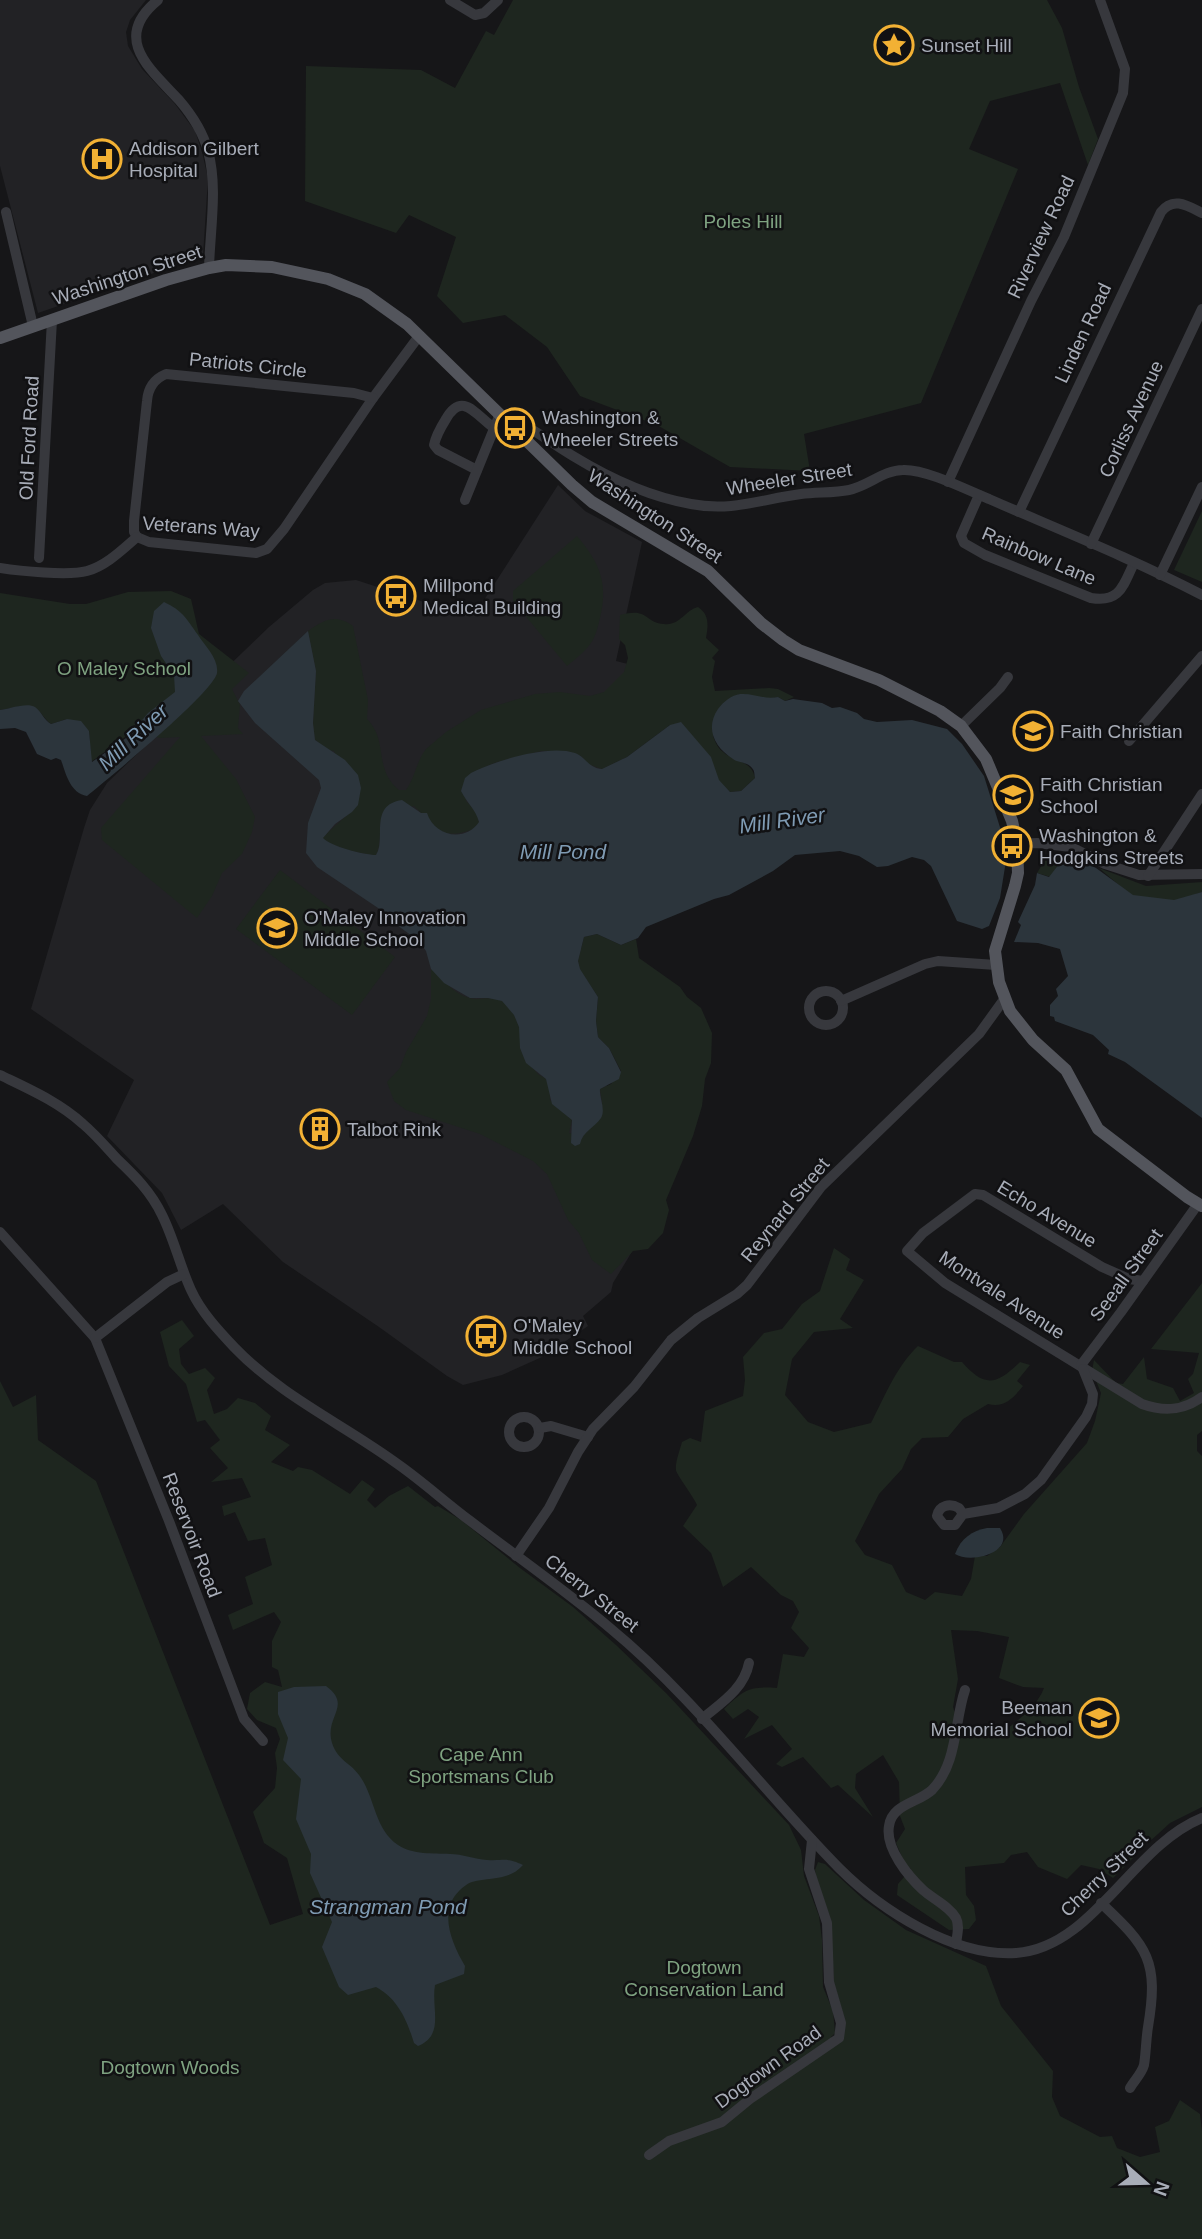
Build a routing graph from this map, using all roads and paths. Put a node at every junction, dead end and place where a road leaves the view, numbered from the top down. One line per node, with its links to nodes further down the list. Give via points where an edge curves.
1 (158, 0): 7 (street, via 143,15 136,41 144,62 190,114 208,149 212,180)
2 (450, 0): 3 (street, via 480,15)
3 (498, 0)
4 (1100, 0): 17 (street, Riverview Road, via 1125,69 1123,93 1064,237)
5 (6, 212): 10 (street)
6 (1202, 213): 21 (street, Linden Road, via 1177,203 1161,212)
7 (209, 268): 9 (main road, Washington Street); 11 (main road, Washington Street, via 272,267 328,279 365,294)
8 (1202, 309): 23 (street, Corliss Avenue)
9 (52, 320): 10 (main road, Washington Street); 24 (street, Old Ford Road)
10 (33, 326): 12 (main road, Washington Street)
11 (419, 336): 13 (street); 14 (main road, Washington Street)
12 (0, 338)
13 (373, 398): 22 (street, Veterans Way, via 267,549 256,552 163,544); 22 (street, Patriots Circle, via 160,376 147,401 134,522)
14 (500, 414): 15 (street); 17 (street, Wheeler Street, via 522,422 607,474 695,505 732,508 849,490 901,470); 31 (main road, Washington Street, via 592,502 708,571 772,633 799,650 911,695)
15 (494, 428): 16 (street); 16 (street, via 464,405 457,405 438,432 434,445 438,450)
16 (477, 470): 20 (street)
17 (948, 482): 19 (street, Wheeler Street)
18 (1202, 486): 27 (street)
19 (979, 495): 21 (street, Wheeler Street); 25 (street, Rainbow Lane, via 961,536 964,543 985,555 1103,600 1121,591)
20 (465, 500)
21 (1019, 512): 23 (street, Wheeler Street)
22 (137, 537): 26 (street, Veterans Way, via 89,571)
23 (1091, 544): 25 (street, Wheeler Street)
24 (39, 558)
25 (1135, 564): 27 (street, Wheeler Street)
26 (0, 568)
27 (1160, 575): 28 (street, Wheeler Street)
28 (1202, 596)
29 (1202, 656): 32 (street)
30 (1008, 677): 31 (street)
31 (961, 726): 34 (main road, Washington Street, via 986,759)
32 (1129, 740)
33 (1202, 794): 36 (street)
34 (1017, 844): 36 (street, via 1071,847 1105,864); 37 (main road, Washington Street, via 1016,886 995,951)
35 (1202, 874): 36 (street)
36 (1148, 876)
37 (996, 965): 38 (main road, Washington Street); 39 (street, via 925,964)
38 (1005, 998): 41 (main road, Washington Street, via 1010,1012 1033,1040 1066,1070 1098,1129); 50 (street, Reynard Street, via 979,1034 821,1187 747,1284 671,1340)
39 (841, 1001)
40 (0, 1075): 44 (street, Cherry Street, via 81,1121 139,1179 173,1237)
41 (1200, 1205): 45 (street, Seeall Street)
42 (0, 1232): 46 (street, Reservoir Road)
43 (907, 1251): 45 (street, Echo Avenue, via 970,1196 983,1195 1102,1267); 47 (street, Montvale Avenue, via 945,1283)
44 (184, 1274): 46 (street); 52 (street, Cherry Street, via 200,1306 251,1363 320,1415 401,1466)
45 (1143, 1281): 47 (street, Seeall Street)
46 (95, 1338): 56 (street, Reservoir Road, via 244,1719)
47 (1081, 1365): 48 (street, Montvale Avenue, via 1152,1408 1184,1408); 51 (street, via 1094,1394 1092,1404 1041,1480 1010,1503)
48 (1202, 1397)
49 (540, 1428): 50 (street, via 551,1426)
50 (587, 1437): 52 (street, Reynard Street, via 549,1508)
51 (963, 1514)
52 (516, 1556): 55 (street, Cherry Street, via 638,1653)
53 (748, 1664): 55 (street, via 738,1688)
54 (965, 1690): 60 (street, via 948,1764 931,1790 894,1813 888,1833 896,1856 915,1881 955,1916)
55 (702, 1719): 58 (street, Cherry Street)
56 (263, 1741)
57 (1202, 1818): 59 (street, Cherry Street, via 1173,1832)
58 (813, 1840): 60 (street, Cherry Street, via 883,1904); 62 (street, Dogtown Road, via 809,1869 827,1923 829,1982 841,2023 839,2038 722,2122 669,2141)
59 (1101, 1903): 60 (street, Cherry Street, via 1080,1925 1045,1946 1000,1953); 61 (street, via 1139,1942 1153,1978 1143,2066)
60 (956, 1944)
61 (1130, 2088)
62 (649, 2155)

